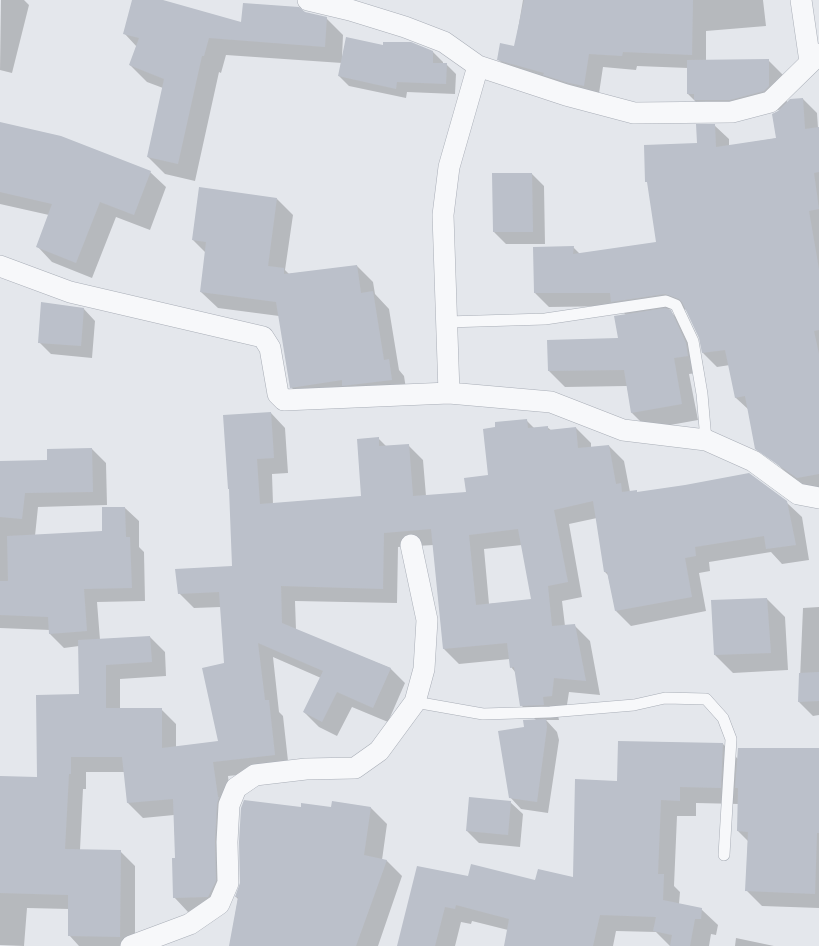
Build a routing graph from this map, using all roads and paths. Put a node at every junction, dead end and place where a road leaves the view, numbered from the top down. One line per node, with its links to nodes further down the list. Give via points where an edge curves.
1 (308, 0): 4 (street, via 350,10 444,42)
2 (801, 0): 3 (street)
3 (814, 58): 4 (street, via 770,102 732,112 634,114)
4 (478, 66): 6 (street, via 448,167 443,215)
5 (0, 266): 7 (street, via 70,292 263,337 270,348 278,394 284,400)
6 (447, 322): 7 (street); 8 (lane, via 545,318 666,301 676,305 693,341 702,394)
7 (449, 393): 8 (street, via 551,402 623,430)
8 (706, 440): 9 (street, via 752,461 798,494)
9 (819, 498)
10 (411, 546): 11 (street, via 427,620 424,669)
11 (415, 702): 12 (lane, via 483,714 634,705 665,698 706,699 724,718 731,738); 13 (street, via 379,751 355,768 306,769 255,775 236,788 229,805 226,842 228,883 219,904 190,924)
12 (724, 855)
13 (131, 946)

